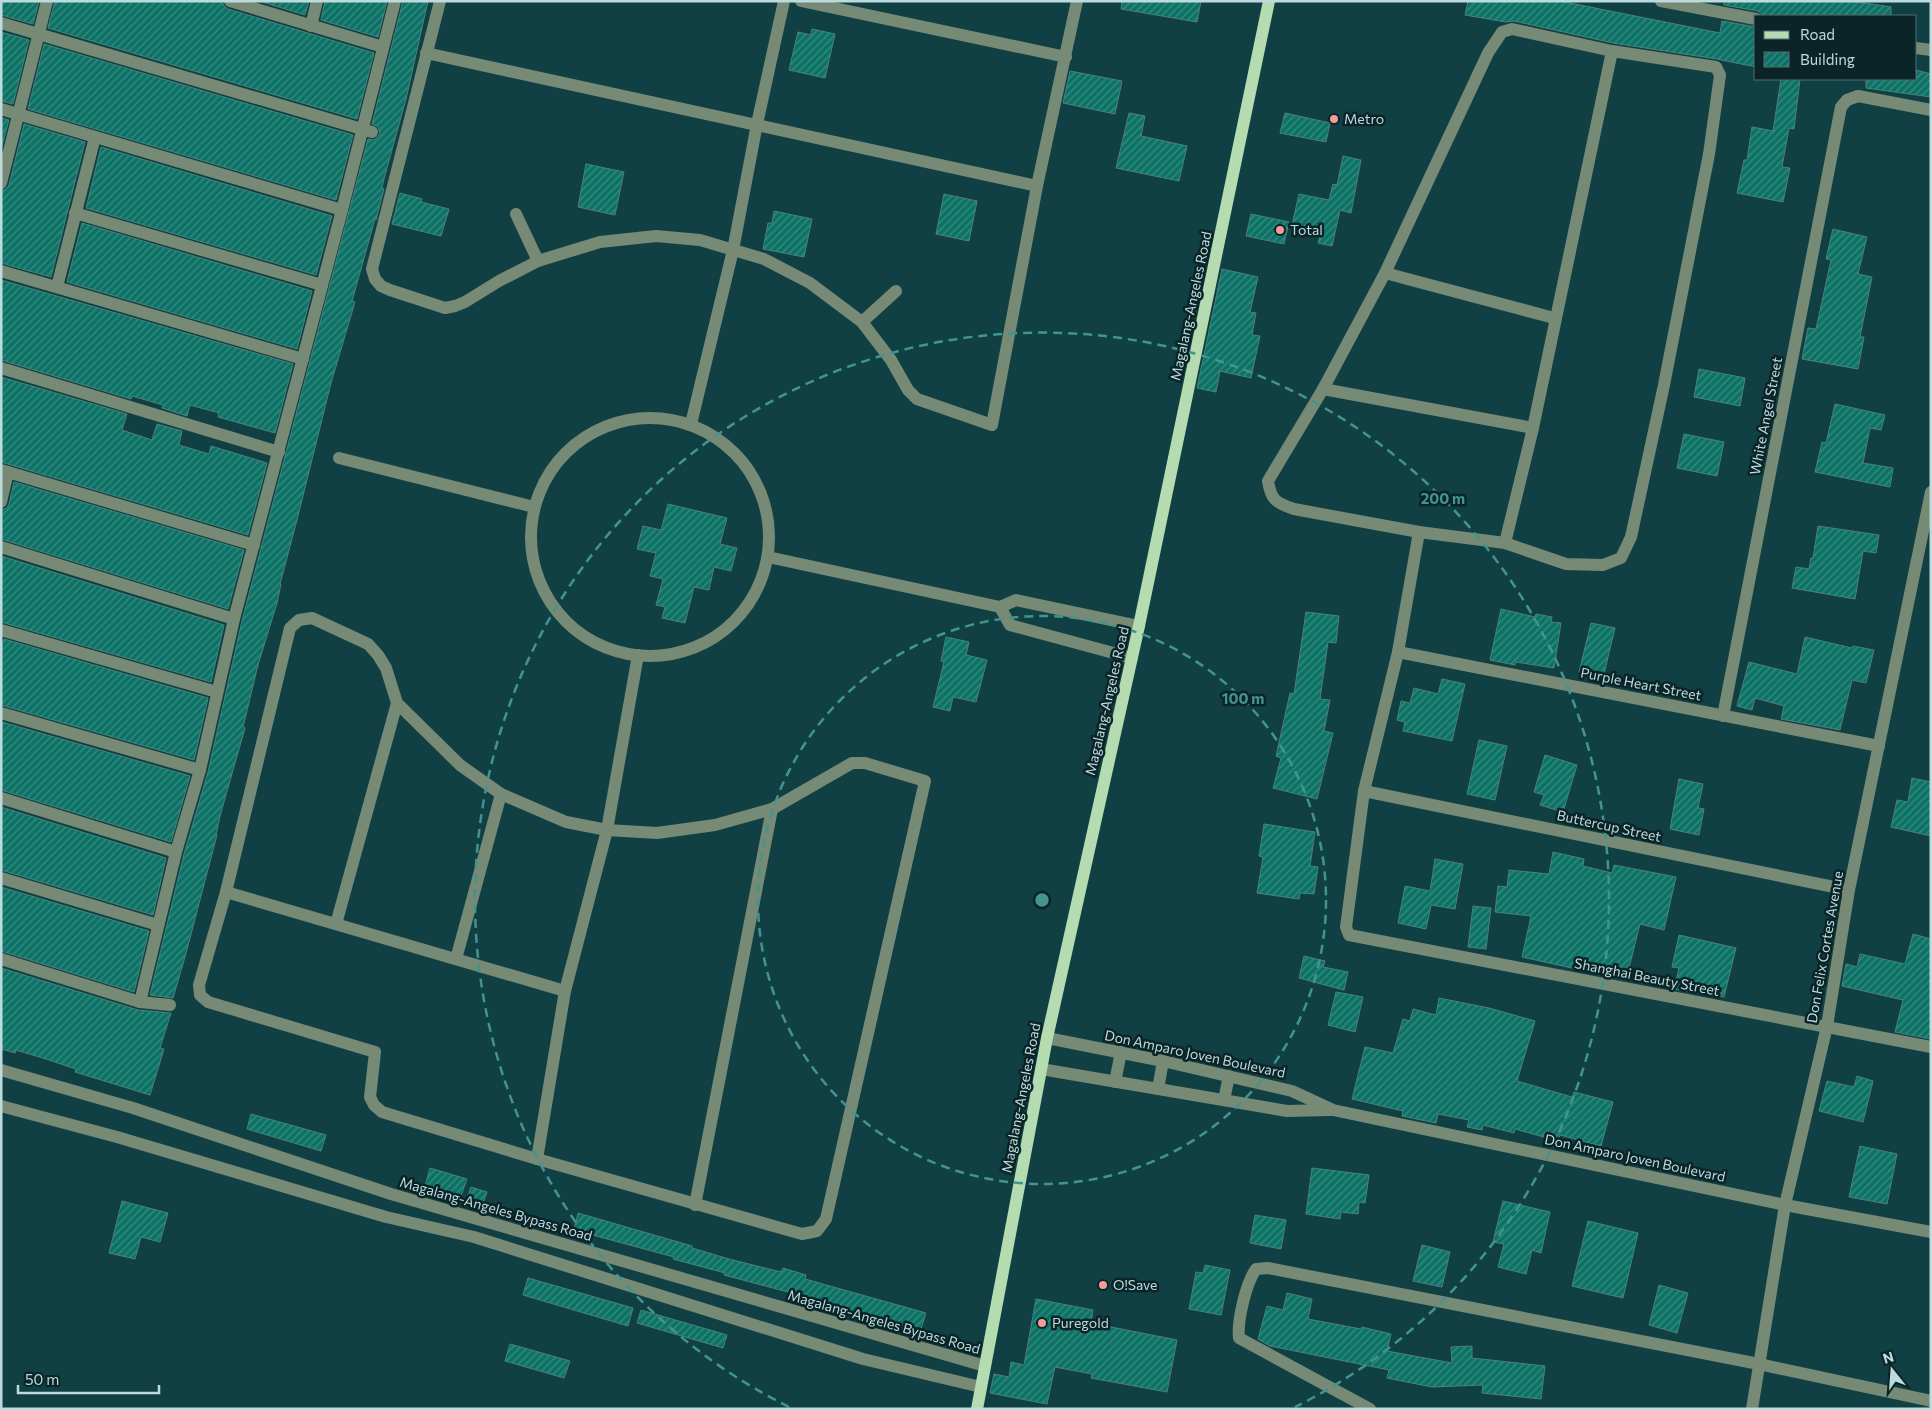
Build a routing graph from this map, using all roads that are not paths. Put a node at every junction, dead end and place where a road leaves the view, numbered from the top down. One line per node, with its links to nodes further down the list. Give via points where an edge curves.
1 (47, 1): 14 (street)
2 (230, 1): 13 (street)
3 (317, 1): 13 (street)
4 (395, 1): 15 (street)
5 (440, 1): 19 (street)
6 (784, 1): 24 (street)
7 (801, 1): 20 (street)
8 (1077, 1): 20 (street)
9 (1269, 1): 59 (main road, Magalang-Angeles Road)
10 (1661, 1): 11 (street)
11 (1754, 18)
12 (1, 23): 14 (street)
13 (311, 26): 15 (street)
14 (40, 34): 23 (street); 25 (street)
15 (383, 48): 25 (street)
16 (1917, 48): 17 (street)
17 (1931, 50)
18 (1612, 51): 35 (street, via 1512,29 1502,32 1488,53); 39 (street); 53 (street, via 1716,68 1720,74 1709,154 1634,527 1621,558 1603,565 1566,564)
19 (426, 53): 24 (street); 33 (street, via 372,269 375,279 390,290 445,308 465,302)
20 (1066, 57): 28 (street)
21 (1, 109): 23 (street)
22 (1931, 110): 67 (street, White Angel Street, via 1858,96 1847,100 1841,107)
23 (18, 114): 26 (street); 27 (street)
24 (757, 124): 28 (street); 32 (street)
25 (368, 130): 29 (street)
26 (95, 137): 29 (street); 30 (street)
27 (1, 183)
28 (1037, 186): 40 (street, via 992,425 918,399 908,390 891,360)
29 (342, 210): 36 (street)
30 (75, 213): 36 (street); 37 (street)
31 (516, 214): 33 (street)
32 (733, 250): 33 (street, via 700,240 656,236 600,242); 40 (street, via 764,259 810,283); 44 (street)
33 (538, 261)
34 (1, 271): 37 (street)
35 (1385, 273): 39 (street); 43 (street)
36 (322, 284): 41 (street)
37 (57, 287): 41 (street)
38 (896, 291): 40 (street)
39 (1554, 318): 45 (street)
40 (862, 322)
41 (303, 359): 46 (street)
42 (1, 368): 46 (street)
43 (1323, 389): 45 (street); 52 (street, via 1268,480 1274,499 1294,509)
44 (691, 424): 51 (street, via 640,418 602,428 570,449 549,472); 56 (street, via 719,440 738,456 755,480 767,510)
45 (1533, 428): 53 (street)
46 (279, 452): 54 (street)
47 (339, 458): 51 (street)
48 (5, 471): 50 (street); 54 (street)
49 (1931, 492): 68 (street, Don Felix Cortes Avenue)
50 (1, 502)
51 (534, 507): 62 (street, via 530,539 533,564 543,592 566,623 602,647)
52 (1419, 532): 53 (street); 61 (street)
53 (1505, 543)
54 (254, 545): 58 (street)
55 (1, 547): 58 (street)
56 (768, 558): 57 (street); 62 (street, via 760,583 735,620 706,642 670,655)
57 (1000, 607): 59 (street, via 1016,600); 63 (street, via 1010,625)
58 (234, 619): 64 (street)
59 (1139, 626): 63 (main road, Magalang-Angeles Road)
60 (1, 630): 64 (street)
61 (1398, 652): 67 (street, Purple Heart Street); 70 (street)
62 (638, 656): 74 (street)
63 (1132, 658): 87 (main road, Magalang-Angeles Road)
64 (217, 692): 69 (street)
65 (397, 702): 71 (street, via 460,765); 78 (street, via 386,668 368,644 312,618 299,620 290,628); 79 (street)
66 (1, 712): 69 (street)
67 (1723, 716): 68 (street, Purple Heart Street)
68 (1880, 746): 77 (street, Don Felix Cortes Avenue)
69 (200, 770): 75 (street)
70 (1364, 791): 77 (street, Buttercup Street); 86 (street, Shanghai Beauty Street, via 1346,926 1349,935)
71 (501, 794): 74 (street, via 566,822); 82 (street)
72 (1, 798): 75 (street)
73 (772, 809): 74 (street, via 715,825 657,833); 100 (street); 100 (street, via 852,763 865,762 925,781 826,1219 817,1231 802,1234)
74 (607, 830): 83 (street)
75 (176, 852): 80 (street)
76 (1, 878): 80 (street)
77 (1849, 890): 86 (street, Don Felix Cortes Avenue)
78 (226, 892): 79 (street); 99 (street, via 199,985 200,995 208,1002 375,1052 370,1097 382,1112)
79 (336, 924): 82 (street)
80 (158, 925): 84 (street)
81 (1, 959): 84 (street)
82 (456, 959): 83 (street)
83 (565, 991): 99 (street)
84 (140, 1002): 85 (street)
85 (170, 1005)
86 (1827, 1026): 88 (street, Shanghai Beauty Street); 101 (street, Don Felix Cortes Avenue)
87 (1047, 1038): 89 (street, Don Amparo Joven Boulevard); 91 (main road, Magalang-Angeles Road)
88 (1931, 1047)
89 (1121, 1052): 90 (street, Don Amparo Joven Boulevard); 94 (street)
90 (1164, 1061): 93 (street, Don Amparo Joven Boulevard); 95 (street)
91 (1041, 1069): 94 (street, Don Amparo Joven Boulevard); 104 (main road, Magalang-Angeles Road)
92 (1, 1070): 104 (street, Magalang-Angeles Bypass Road, via 133,1108 400,1196)
93 (1229, 1076): 96 (street); 98 (street, Don Amparo Joven Boulevard, via 1292,1091)
94 (1115, 1082): 95 (street, Don Amparo Joven Boulevard)
95 (1158, 1089): 96 (street, Don Amparo Joven Boulevard)
96 (1224, 1100): 98 (street, Don Amparo Joven Boulevard, via 1287,1111)
97 (1, 1106): 105 (street, via 386,1217 474,1237 863,1359)
98 (1333, 1110): 101 (street, Don Amparo Joven Boulevard)
99 (537, 1159): 100 (street)
100 (695, 1205)
101 (1785, 1205): 102 (street, Don Amparo Joven Boulevard); 103 (street, Don Felix Cortes Avenue)
102 (1931, 1232)
103 (1759, 1364): 106 (street); 108 (street, via 1268,1268 1256,1270 1248,1285 1238,1328 1239,1338); 109 (street, Don Felix Cortes Avenue)
104 (985, 1366): 105 (main road, Magalang-Angeles Road)
105 (981, 1386): 107 (main road, Magalang-Angeles Road)
106 (1931, 1401)
107 (977, 1409)
108 (1370, 1409)
109 (1752, 1409)

